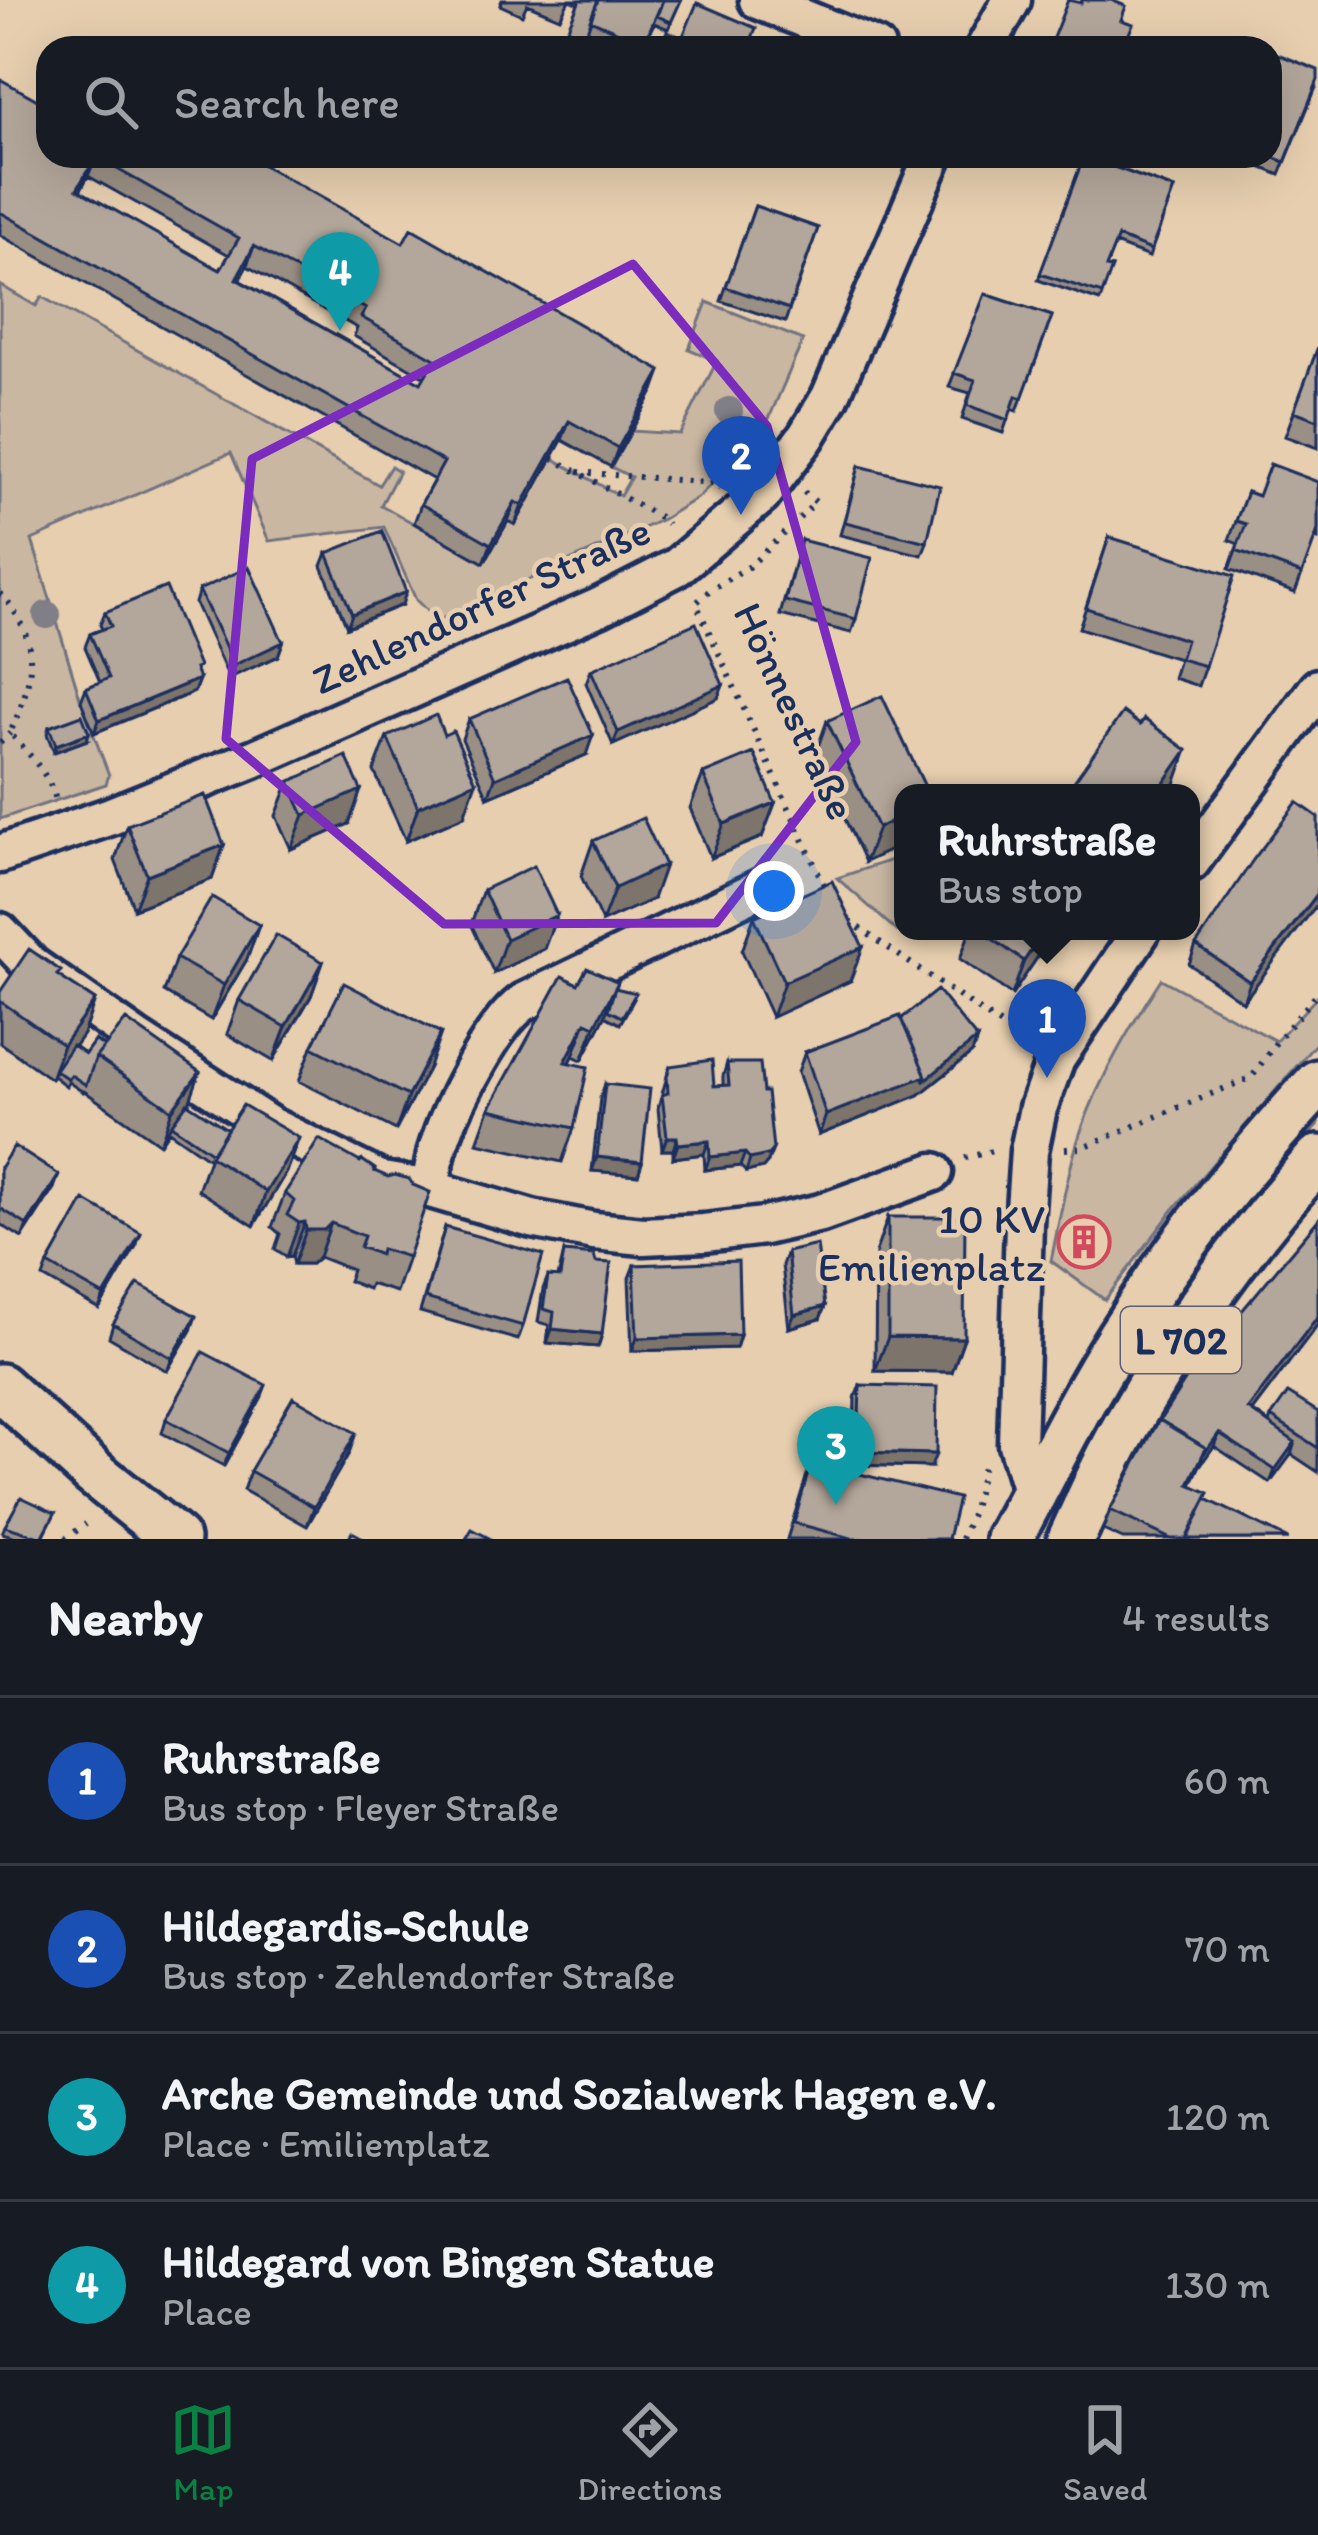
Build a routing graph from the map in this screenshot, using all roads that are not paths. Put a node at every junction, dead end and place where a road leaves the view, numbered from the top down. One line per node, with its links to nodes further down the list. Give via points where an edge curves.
1 (758, 0): 3 (street)
2 (1012, 0): 4 (street)
3 (846, 36)
4 (992, 36)
5 (928, 168): 8 (street, Zehlendorfer Straße, via 806,437 762,495 677,567 253,759)
6 (1318, 688): 7 (street)
7 (1200, 850)
8 (0, 854)
9 (769, 884): 15 (street, via 511,1011 446,1126)
10 (0, 932): 15 (street, via 32,966 272,1127 382,1181)
11 (1135, 940): 17 (street, via 1056,1059 1029,1151 1017,1444)
12 (1318, 1082): 17 (main road, L 702, via 1187,1238 1119,1338)
13 (1318, 1159): 20 (main road, L 702, via 1201,1310 1123,1432)
14 (934, 1172): 15 (street, via 821,1213 704,1234 594,1231)
15 (430, 1189)
16 (0, 1387): 18 (main road)
17 (1032, 1494): 19 (main road, L 702)
18 (176, 1539)
19 (1009, 1539)
20 (1071, 1539)

